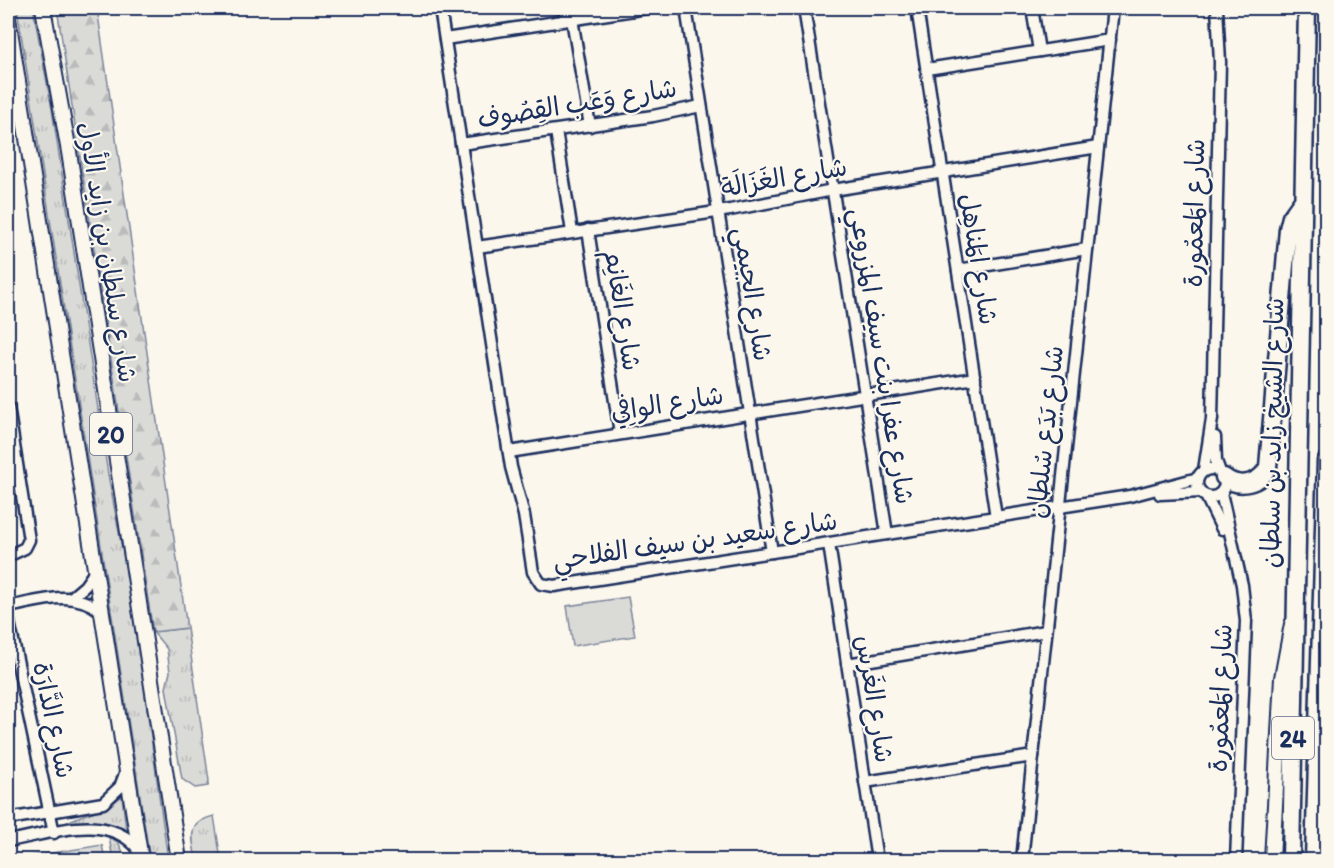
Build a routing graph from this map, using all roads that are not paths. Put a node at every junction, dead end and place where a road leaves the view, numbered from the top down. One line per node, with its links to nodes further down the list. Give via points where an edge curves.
1 (43, 8): 68 (main road, شارع سلطان بن زايد الأول / 20, via 69,152)
2 (440, 8): 14 (street, شارع سعيد بن سيف الفلاحي)
3 (564, 8): 12 (street)
4 (647, 8): 12 (street)
5 (686, 8): 18 (street, شارع الجيمي)
6 (804, 8): 24 (street, شارع عفرا بنت سيف المزروعي)
7 (917, 8): 17 (street, شارع المَناهِل)
8 (1032, 8): 16 (street)
9 (1113, 8): 15 (street, شارع بَدَع سُلطان)
10 (1217, 8): 36 (street, شارع المَعمُورة, via 1220,62)
11 (1307, 8): 25 (highway, شارع الشيخ زايد بن سلطان / 24)
12 (569, 20): 14 (street); 19 (street)
13 (8, 24): 51 (main road, 20)
14 (445, 39): 21 (street, شارع سعيد بن سيف الفلاحي)
15 (1110, 40): 16 (street); 22 (street, شارع بَدَع سُلطان)
16 (1038, 51): 17 (street)
17 (927, 69): 23 (street, شارع المَناهِل)
18 (701, 106): 19 (street, شارع وَعَب القِصُوف); 26 (street, شارع الجيمي)
19 (590, 126): 20 (street, شارع وَعَب القِصُوف)
20 (556, 131): 21 (street, شارع وَعَب القِصُوف); 28 (street)
21 (461, 144): 29 (street, شارع سعيد بن سيف الفلاحي)
22 (1098, 147): 23 (street, شارع الغَزَالَة); 30 (street, شارع بَدَع سُلطان)
23 (943, 173): 24 (street, شارع الغَزَالَة); 31 (street, شارع المَناهِل)
24 (833, 190): 26 (street, شارع الغَزَالَة); 33 (street, شارع عفرا بنت سيف المزروعي)
25 (1302, 202): 41 (highway, via 1288,229 1268,467 1260,478 1246,484); 55 (highway, شارع الشيخ زايد بن سلطان / 24)
26 (718, 212): 27 (street, شارع الغَزَالَة); 35 (street, شارع الجيمي)
27 (588, 230): 28 (street, شارع الغَزَالَة); 37 (street, شارع الغَانِم)
28 (572, 232): 29 (street, شارع الغَزَالَة)
29 (477, 247): 38 (street, شارع سعيد بن سيف الفلاحي)
30 (1087, 249): 31 (street); 44 (street, شارع بَدَع سُلطان)
31 (958, 270): 32 (street, شارع المَناهِل)
32 (975, 378): 33 (street, شارع الوافِي); 45 (street, شارع المَناهِل)
33 (865, 396): 35 (street, شارع الوافِي); 46 (street, شارع عفرا بنت سيف المزروعي)
34 (8, 407): 50 (street, via 29,540 25,548)
35 (749, 412): 37 (street, شارع الوافِي); 49 (street, شارع الجيمي)
36 (1212, 419): 40 (street, شارع المَعمُورة); 41 (street, شارع المَعمُورة)
37 (620, 433): 38 (street, شارع الوافِي)
38 (509, 452): 49 (street, شارع سعيد بن سيف الفلاحي, via 533,572 541,584 554,586)
39 (1326, 461): 57 (highway, شارع الشيخ زايد بن سلطان / 24)
40 (1201, 474): 41 (street, via 1215,469); 42 (street, شارع سعيد بن سيف الفلاحي); 43 (street, شارع المَعمُورة)
41 (1221, 481): 43 (street, شارع سعيد بن سيف الفلاحي); 47 (street, شارع المَعمُورة)
42 (1151, 492): 43 (street, شارع سعيد بن سيف الفلاحي); 44 (street, شارع سعيد بن سيف الفلاحي)
43 (1203, 494): 47 (street, شارع المَعمُورة)
44 (1060, 506): 45 (street, شارع سعيد بن سيف الفلاحي); 58 (street, شارع بَدَع سُلطان)
45 (996, 517): 46 (street, شارع سعيد بن سيف الفلاحي)
46 (887, 534): 48 (street, شارع سعيد بن سيف الفلاحي)
47 (1229, 538): 71 (street, شارع المَعمُورة, via 1242,585 1246,621)
48 (829, 544): 49 (street, شارع سعيد بن سيف الفلاحي); 59 (street, شارع الغَرس)
49 (772, 552)
50 (8, 556)
51 (94, 573): 52 (street); 54 (main road, 20)
52 (72, 597): 53 (street); 54 (street)
53 (8, 607)
54 (101, 611): 61 (main road, 20)
55 (1294, 616): 72 (main road, via 1284,666); 73 (highway, شارع الشيخ زايد بن سلطان / 24)
56 (8, 617): 63 (street, شارع الدَّارَة)
57 (1324, 624): 74 (highway, شارع الشيخ زايد بن سلطان / 24)
58 (1046, 632): 59 (street); 60 (street, شارع بَدَع سُلطان)
59 (847, 664): 62 (street, شارع الغَرس)
60 (1033, 756): 62 (street); 70 (street, شارع بَدَع سُلطان)
61 (126, 771): 63 (street, via 120,787 103,803); 67 (main road, 20)
62 (865, 782): 69 (street, شارع الغَرس)
63 (51, 811): 64 (street); 65 (street, شارع الدَّارَة)
64 (8, 819)
65 (54, 833): 66 (street); 67 (street, via 105,827 124,835)
66 (8, 841)
67 (140, 855)
68 (179, 861)
69 (877, 861)
70 (1022, 861)
71 (1236, 861)
72 (1272, 861)
73 (1291, 861)
74 (1314, 861)

